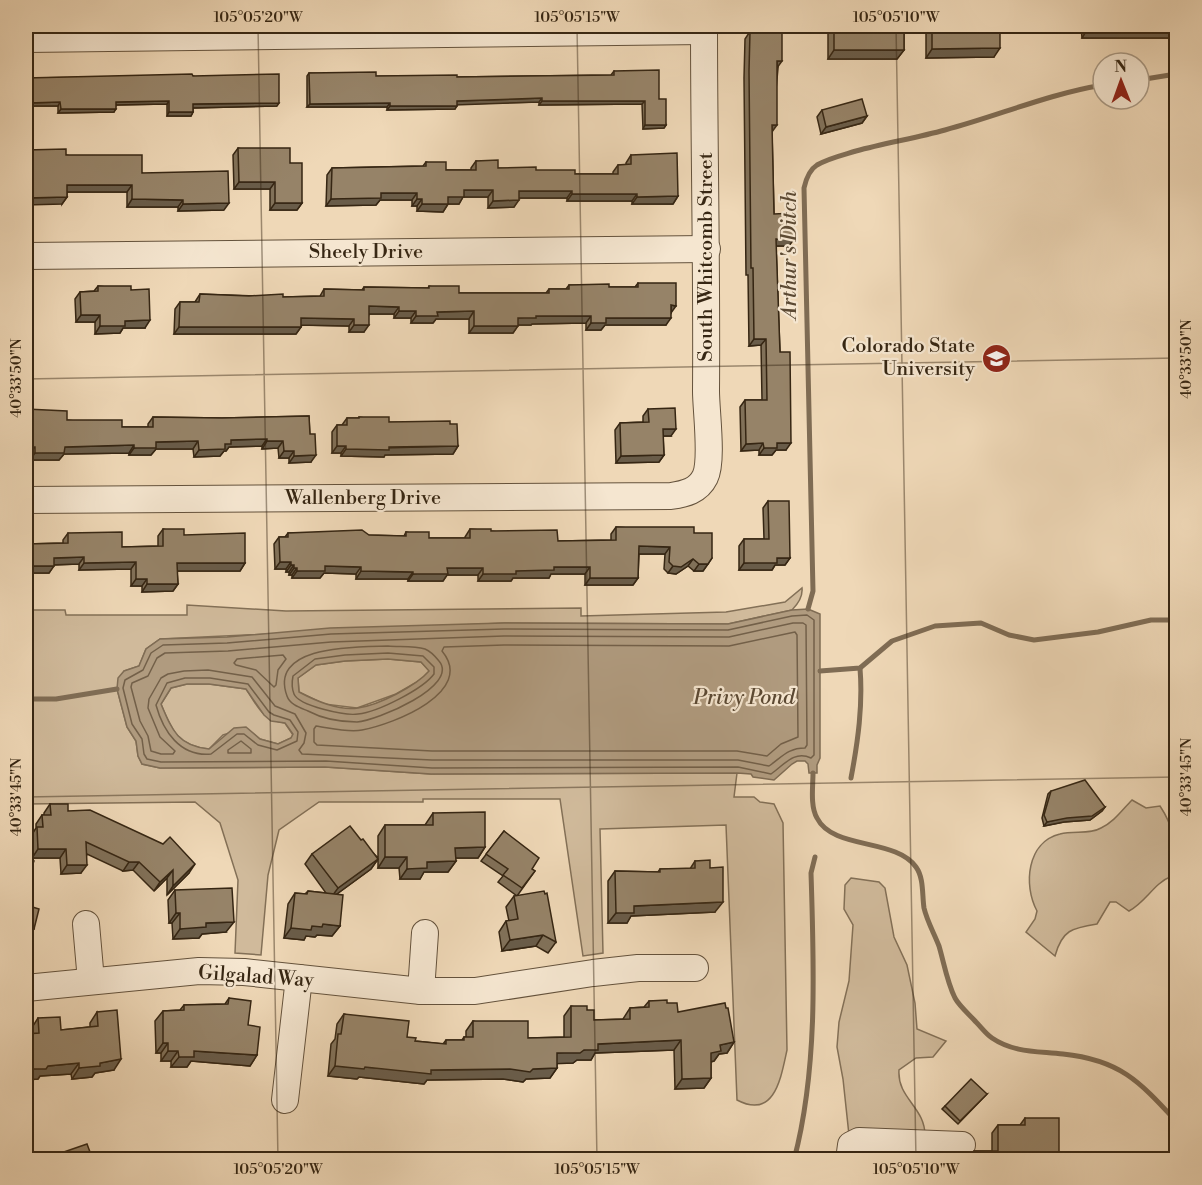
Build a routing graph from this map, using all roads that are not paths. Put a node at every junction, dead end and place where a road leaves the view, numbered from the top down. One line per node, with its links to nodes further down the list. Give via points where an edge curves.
1 (704, 28): 2 (street); 3 (street, South Whitcomb Street)
2 (26, 39)
3 (707, 249): 4 (street, Sheely Drive); 5 (street, South Whitcomb Street, via 708,462)
4 (26, 256)
5 (698, 486): 6 (street, Wallenberg Drive, via 689,493 671,496)
6 (26, 500)
7 (86, 924): 11 (street)
8 (425, 933): 13 (street)
9 (695, 968): 13 (street, Gilgalad Way, via 616,971 475,991)
10 (298, 978): 11 (street, Gilgalad Way, via 199,972); 13 (street, Gilgalad Way); 14 (street)
11 (91, 981): 12 (street, Gilgalad Way)
12 (26, 988)
13 (421, 991)
14 (285, 1100)
15 (962, 1145): 16 (street, via 859,1141 851,1145)
16 (849, 1160)

